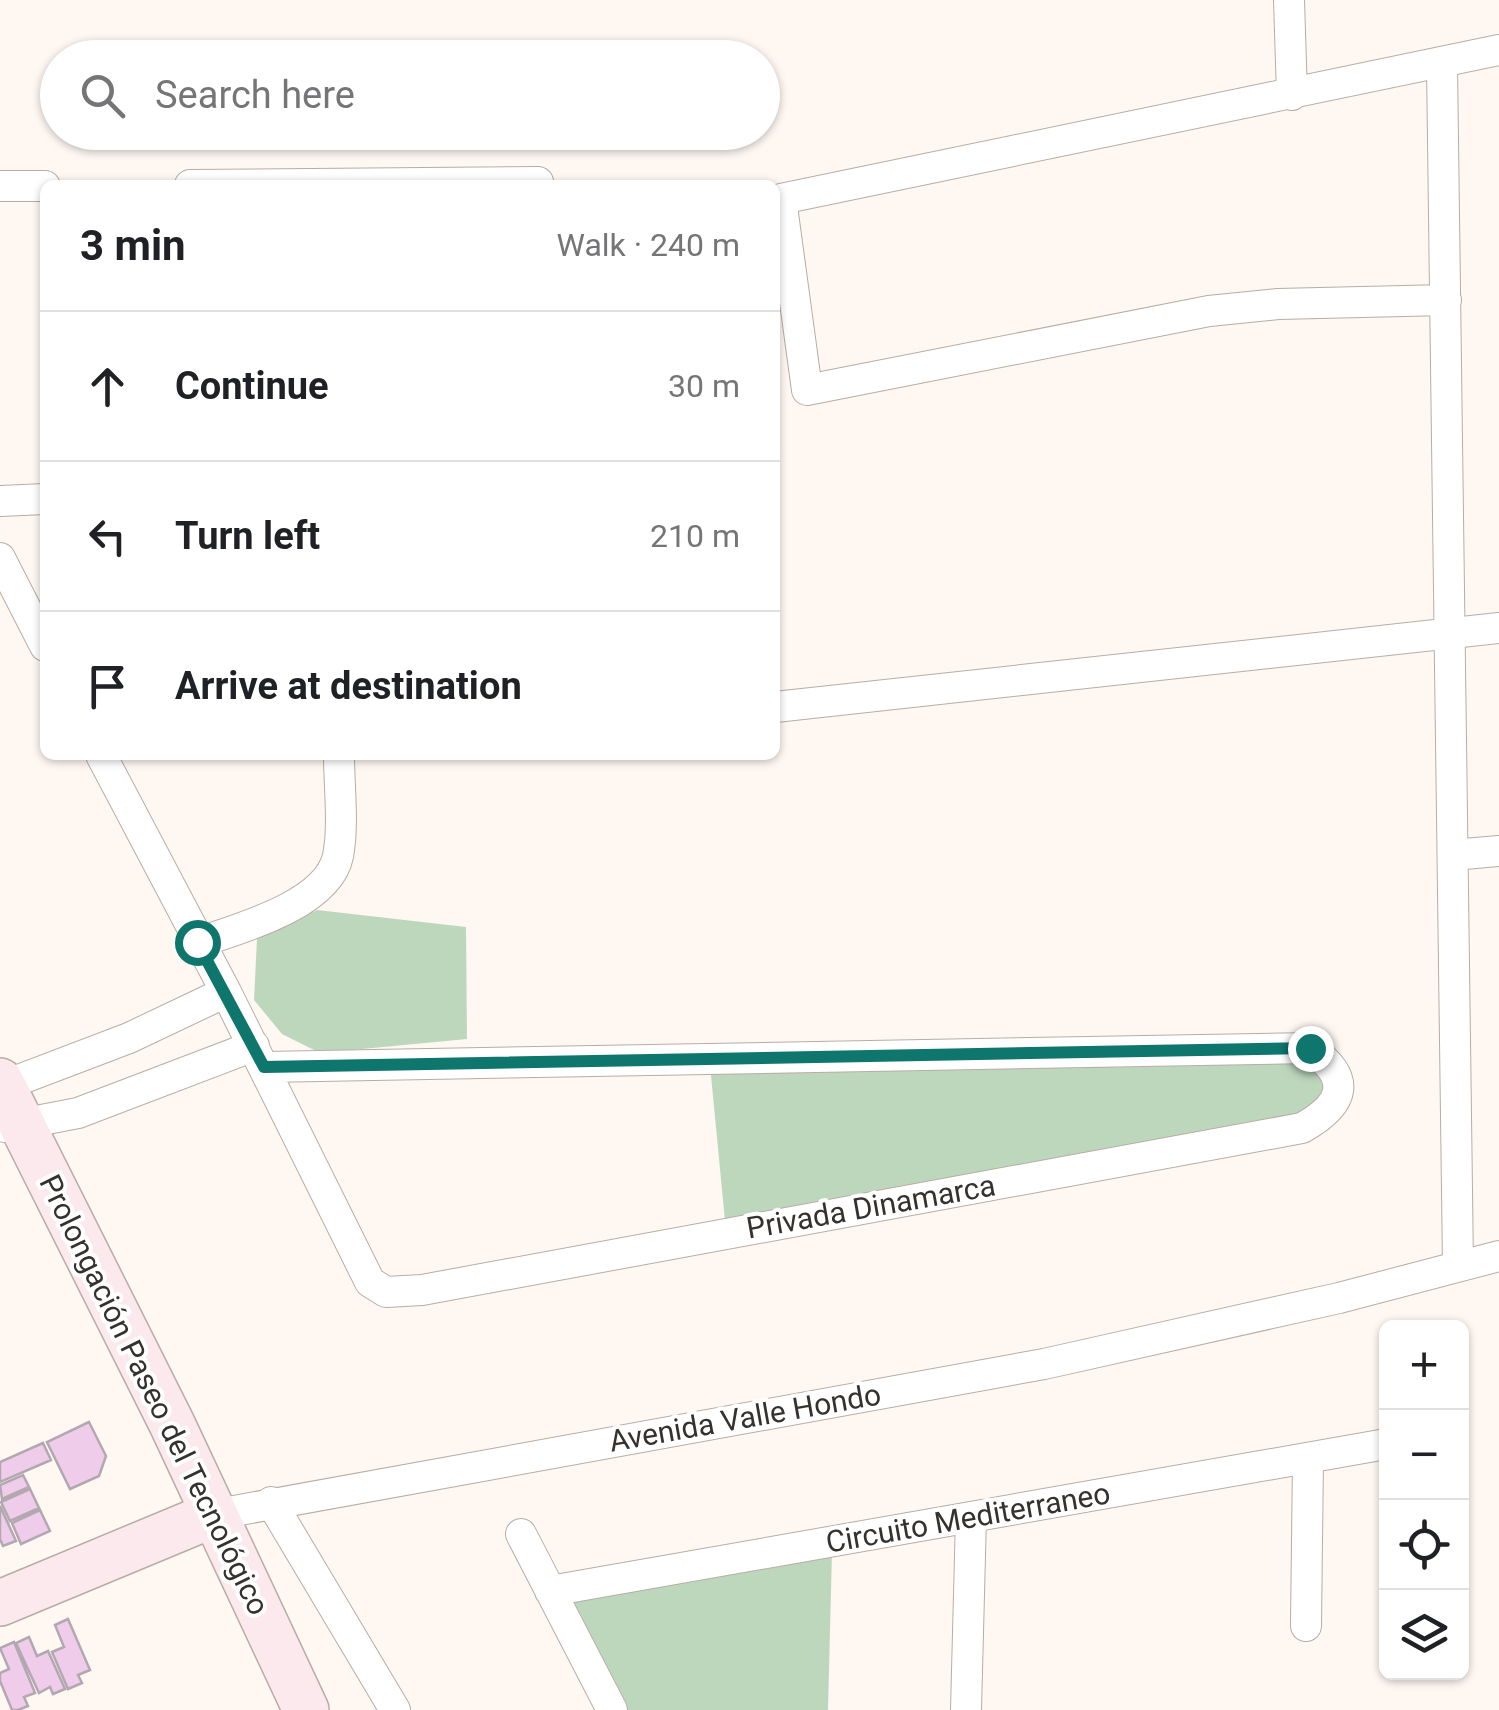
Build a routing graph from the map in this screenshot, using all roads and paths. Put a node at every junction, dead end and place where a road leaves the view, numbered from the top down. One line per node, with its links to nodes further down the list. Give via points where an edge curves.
1 (1289, 0): 4 (street)
2 (1499, 50): 3 (street)
3 (1442, 65): 4 (street); 7 (street)
4 (1292, 94): 7 (street, via 780,199 807,390 1209,312)
5 (0, 186): 6 (street)
6 (40, 186)
7 (1446, 300): 12 (street)
8 (40, 498): 9 (street)
9 (0, 501)
10 (0, 558): 13 (street)
11 (1499, 628): 12 (street)
12 (1450, 634): 14 (street); 18 (street)
13 (40, 636)
14 (780, 706)
15 (104, 760): 19 (street)
16 (339, 760): 19 (street, via 339,839 331,876 270,916)
17 (1499, 851): 18 (street)
18 (1452, 855): 24 (street)
19 (197, 942): 20 (street)
20 (226, 992): 21 (street); 22 (street)
21 (259, 1057): 21 (street, Privada Dinamarca, via 370,1282 386,1292 1302,1128 1330,1112 1339,1091 1330,1062 1310,1048); 22 (street, via 138,1094)
22 (5, 1102): 28 (street, Prolongación Paseo del Tecnológico, via 172,1424)
23 (1499, 1256): 24 (street, Avenida Valle Hondo)
24 (1458, 1266): 27 (street, Avenida Valle Hondo, via 1044,1364)
25 (1379, 1445): 26 (street, Circuito Mediterraneo)
26 (1308, 1458): 29 (street, Circuito Mediterraneo); 33 (street)
27 (271, 1502): 28 (street, Avenida Valle Hondo); 35 (street)
28 (212, 1515): 32 (street, Avenida Valle Hondo); 34 (street, Prolongación Paseo del Tecnológico)
29 (971, 1518): 31 (street, Circuito Mediterraneo); 37 (street)
30 (521, 1534): 31 (street)
31 (550, 1591): 36 (street)
32 (0, 1602)
33 (1306, 1626)
34 (306, 1710)
35 (394, 1710)
36 (612, 1710)
37 (966, 1710)

